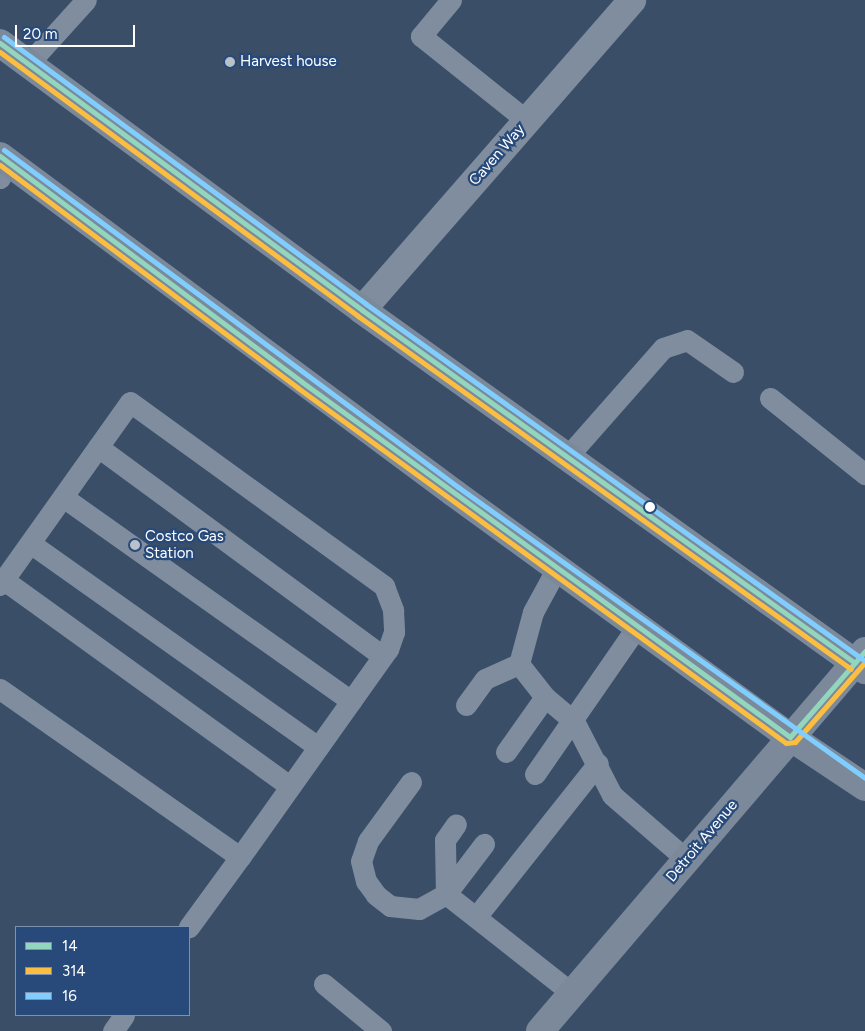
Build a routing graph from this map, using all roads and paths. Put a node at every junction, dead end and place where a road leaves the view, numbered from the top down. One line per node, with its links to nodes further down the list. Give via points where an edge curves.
1 (86, 0): 5 (lane)
2 (451, 0): 6 (lane, via 421,36)
3 (632, 0): 6 (street, Caven Way)
4 (0, 43): 5 (main road)
5 (28, 64): 8 (main road)
6 (527, 121): 8 (street, Caven Way)
7 (2, 166): 16 (main road)
8 (362, 310): 12 (main road)
9 (733, 372): 12 (lane, via 687,340 663,348)
10 (770, 398): 13 (lane)
11 (98, 447): 14 (lane); 19 (lane); 19 (lane, via 130,402 384,586 393,610 394,632)
12 (567, 457): 20 (main road)
13 (865, 474)
14 (63, 497): 15 (lane); 24 (lane)
15 (30, 543): 17 (lane); 28 (lane)
16 (557, 568): 18 (main road); 21 (lane, via 533,612)
17 (2, 582): 33 (lane)
18 (639, 624): 26 (lane); 27 (main road)
19 (383, 656): 24 (lane)
20 (862, 662): 27 (main road, Detroit Avenue)
21 (519, 664): 23 (lane); 25 (lane, via 485,679)
22 (0, 689): 37 (lane)
23 (545, 697): 26 (lane); 29 (lane)
24 (351, 701): 28 (lane)
25 (466, 705)
26 (574, 721): 30 (lane); 31 (lane)
27 (790, 737): 34 (main road); 38 (main road, Detroit Avenue)
28 (318, 748): 33 (lane)
29 (506, 752)
30 (598, 763): 38 (lane, via 612,795); 40 (lane)
31 (535, 774)
32 (411, 782): 39 (lane, via 368,841 361,861 366,880 390,906 419,909)
33 (290, 786): 37 (lane)
34 (865, 786)
35 (456, 824): 39 (lane, via 445,840)
36 (484, 844): 39 (lane)
37 (240, 857): 41 (lane)
38 (686, 859): 43 (main road, Detroit Avenue)
39 (446, 894): 40 (lane)
40 (476, 917): 43 (lane)
41 (190, 926)
42 (324, 984): 46 (lane)
43 (572, 993): 47 (main road, Detroit Avenue)
44 (123, 1016): 45 (lane)
45 (112, 1031)
46 (381, 1031)
47 (540, 1031)

